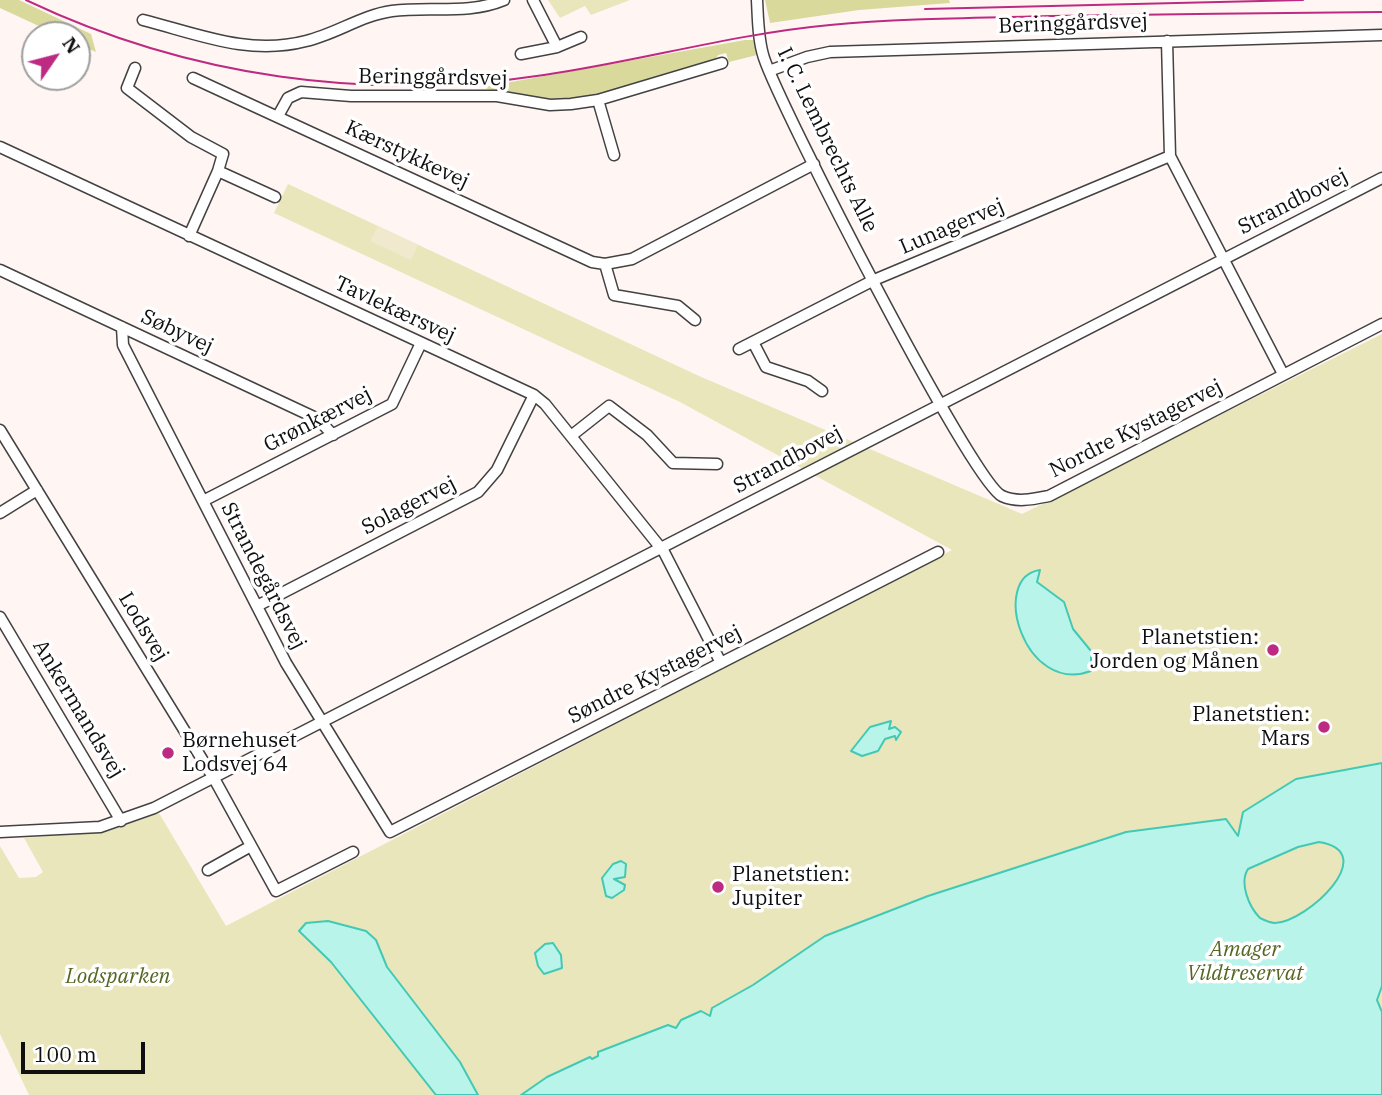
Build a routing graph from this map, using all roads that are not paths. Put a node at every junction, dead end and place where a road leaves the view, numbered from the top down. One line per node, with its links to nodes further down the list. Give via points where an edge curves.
1 (504, 0): 4 (street, via 439,11 394,10 307,41 257,48)
2 (533, 0): 8 (street)
3 (757, 0): 12 (street, I. C. Lembrechts Alle, via 759,40)
4 (144, 20)
5 (1382, 35): 7 (street, Beringgårdsvej)
6 (582, 37): 8 (street)
7 (1167, 41): 12 (street, Beringgårdsvej, via 830,52); 18 (street)
8 (557, 47): 9 (street)
9 (522, 54)
10 (722, 63): 14 (street, Beringgårdsvej)
11 (135, 68): 20 (street, via 127,89 223,154)
12 (769, 71): 19 (street, I. C. Lembrechts Alle)
13 (193, 78): 15 (street, Kærstykkevej)
14 (598, 100): 15 (street, Beringgårdsvej, via 550,105 497,96 301,92 288,98); 17 (street)
15 (278, 116): 25 (street, Kærstykkevej, via 592,262)
16 (0, 147): 23 (street, Tavlekærsvej)
17 (614, 155)
18 (1170, 156): 24 (street); 27 (street, Lunagervej)
19 (814, 164): 25 (street, via 632,259); 27 (street, I. C. Lembrechts Alle)
20 (218, 171): 22 (street); 23 (street)
21 (1382, 178): 24 (street, Strandbovej)
22 (275, 197)
23 (189, 236): 32 (street, Tavlekærsvej)
24 (1224, 259): 34 (street); 37 (street, Strandbovej)
25 (605, 264): 28 (street, via 614,295 678,306)
26 (0, 270): 30 (street, Søbyvej)
27 (874, 280): 31 (street, Lunagervej); 37 (street, I. C. Lembrechts Alle)
28 (695, 320)
29 (1382, 324): 34 (street, Nordre Kystagervej)
30 (122, 327): 39 (street, Søbyvej, via 318,419); 43 (street, Strandegårdsvej, via 123,345)
31 (753, 342): 33 (street, Lunagervej); 35 (street, via 766,367 808,381)
32 (421, 343): 36 (street, Tavlekærsvej); 39 (street, Grønkærvej, via 392,404)
33 (740, 349)
34 (1283, 374): 37 (street, Nordre Kystagervej, via 1049,496 1029,501 1001,496 984,479)
35 (822, 391)
36 (534, 395): 40 (street, Tavlekærsvej); 47 (street, Solagervej, via 497,470 478,492)
37 (940, 405): 45 (street, Strandbovej)
38 (0, 429): 42 (street, Lodsvej)
39 (333, 435): 43 (street, Grønkærvej)
40 (571, 436): 41 (street, via 609,406 647,435 673,463); 45 (street, Tavlekærsvej)
41 (717, 464)
42 (37, 490): 44 (street); 51 (street, Lodsvej)
43 (203, 501): 47 (street, Strandegårdsvej)
44 (0, 513)
45 (662, 548): 49 (street, Tavlekærsvej); 50 (street, Strandbovej)
46 (938, 552): 49 (street, Søndre Kystagervej)
47 (257, 606): 50 (street, Strandegårdsvej)
48 (0, 617): 52 (street, Ankermandsvej)
49 (721, 663): 54 (street, Søndre Kystagervej)
50 (322, 723): 51 (street, Strandbovej); 54 (street, Strandegårdsvej)
51 (213, 778): 52 (street, Strandbovej); 55 (street, Lodsvej)
52 (121, 821): 53 (street, Strandbovej, via 80,829)
53 (0, 832)
54 (390, 832)
55 (251, 846): 56 (street, Lodsvej, via 276,891); 57 (street)
56 (353, 852)
57 (208, 870)

